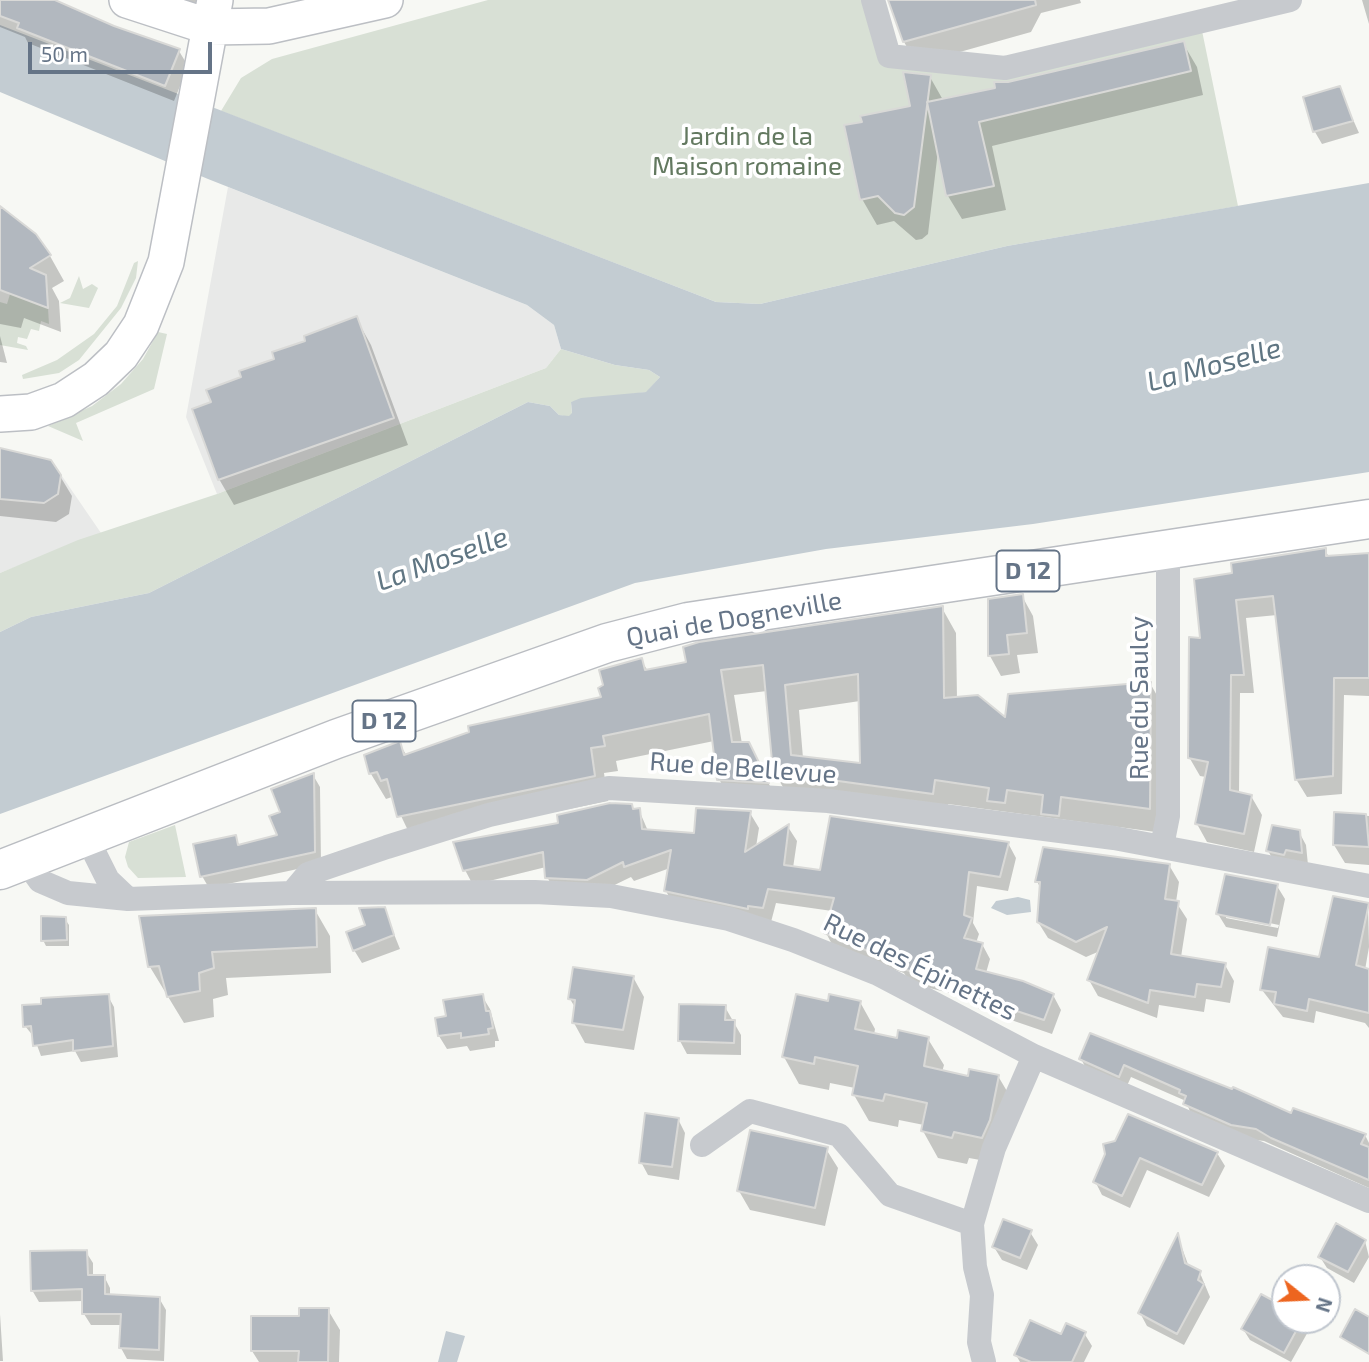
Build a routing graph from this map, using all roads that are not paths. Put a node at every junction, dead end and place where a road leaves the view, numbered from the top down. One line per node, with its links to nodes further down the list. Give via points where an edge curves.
1 (127, 0): 5 (main road)
2 (385, 0): 5 (main road, via 269,26)
3 (873, 0): 4 (street, via 889,56 1005,68)
4 (1290, 0)
5 (212, 14): 6 (main road)
6 (172, 224): 7 (main road, via 148,259 121,317 88,361 61,379 28,392); 8 (main road, via 156,289 141,325 121,355 64,400 31,412)
7 (0, 393)
8 (0, 414)
9 (1369, 519): 10 (main road, Quai de Dogneville / D 12)
10 (1168, 549): 11 (main road, Quai de Dogneville / D 12, via 688,622 607,643 337,739); 12 (street, Rue du Saulcy, via 1168,816)
11 (86, 836): 13 (main road, D 12); 16 (street, via 108,880)
12 (1162, 846): 14 (street, Rue de Bellevue); 15 (street, Rue de Bellevue, via 828,801 609,788 489,815 387,847 308,874)
13 (12, 865): 16 (street, via 68,893)
14 (1369, 886)
15 (292, 892): 16 (street); 17 (street, Rue des Épinettes, via 611,896 729,919 876,973)
16 (128, 899)
17 (1034, 1056): 19 (street, Rue des Épinettes); 20 (street, via 994,1148)
18 (702, 1145): 20 (street, via 750,1111 839,1135 890,1195)
19 (1369, 1201)
20 (972, 1224): 21 (street, via 982,1295 979,1342)
21 (984, 1362)

